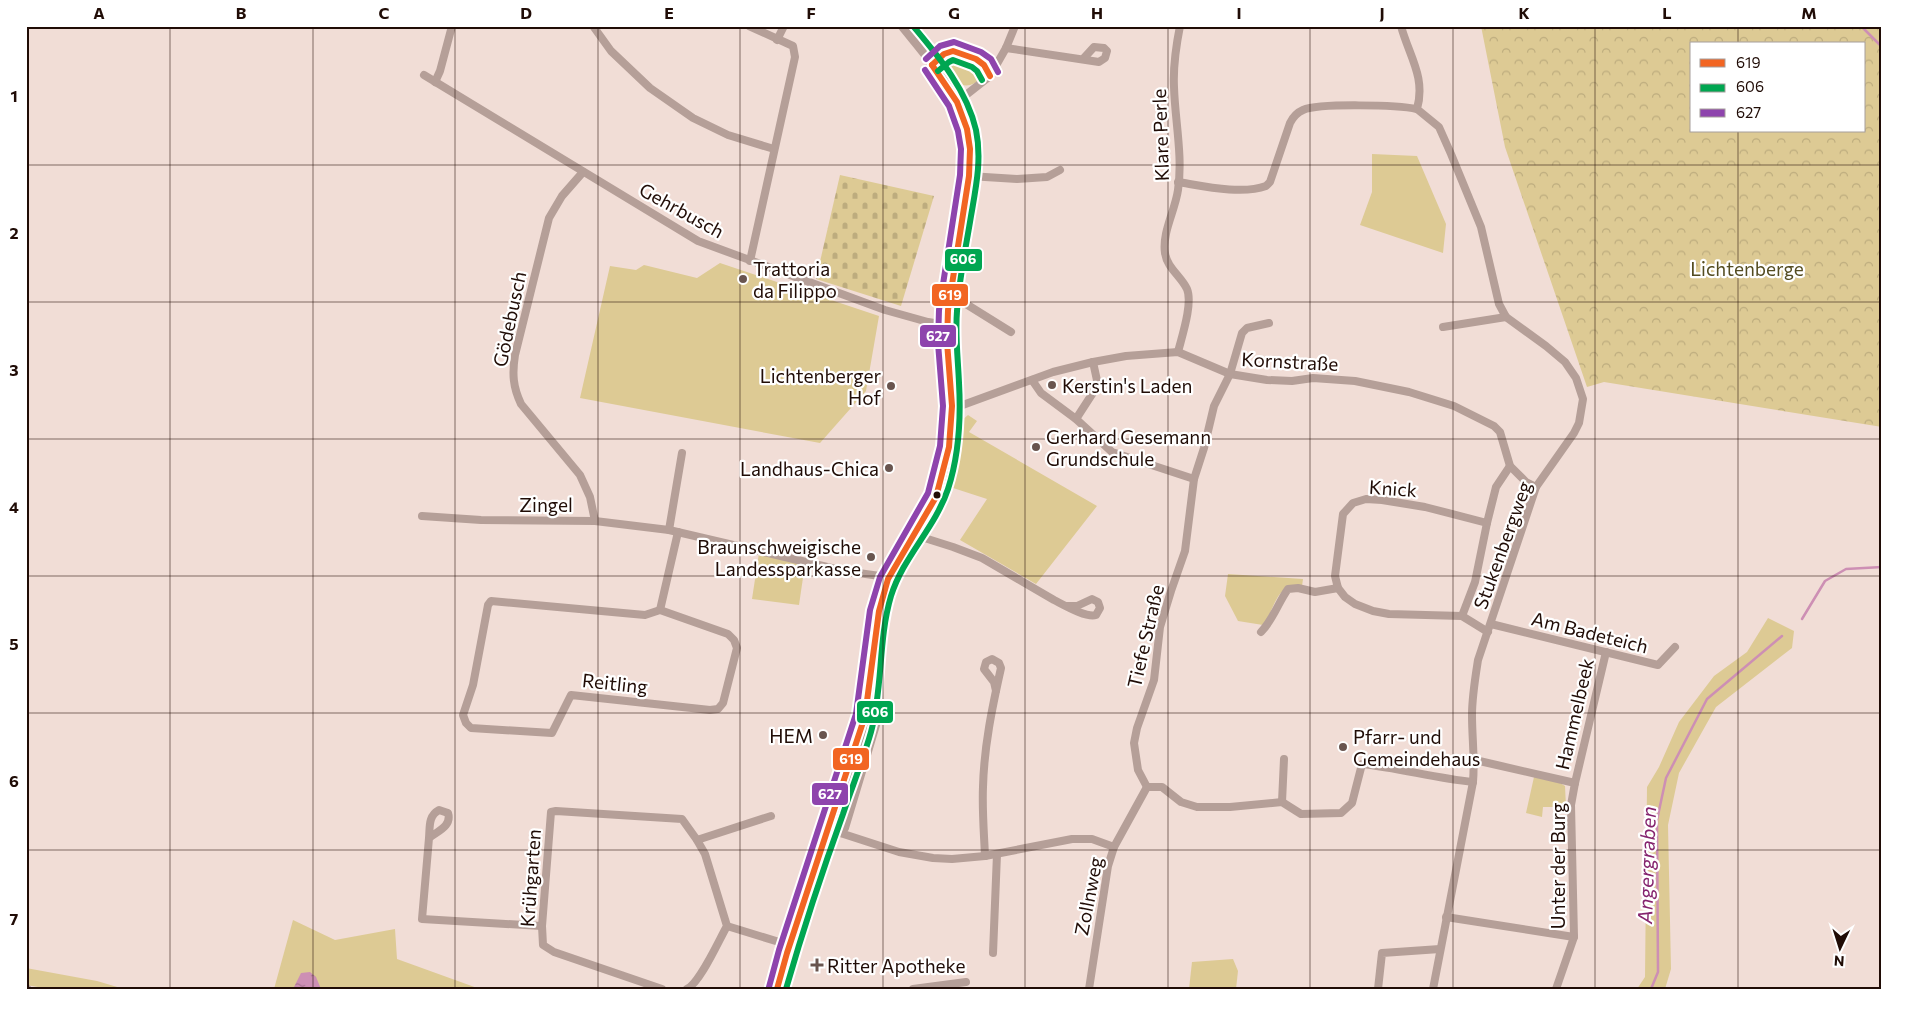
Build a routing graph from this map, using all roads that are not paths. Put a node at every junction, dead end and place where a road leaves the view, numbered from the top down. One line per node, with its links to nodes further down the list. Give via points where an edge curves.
1 (451, 26): 15 (street)
2 (593, 26): 18 (street, via 611,51 650,88 693,118 728,135)
3 (749, 26): 9 (street)
4 (784, 26): 9 (street)
5 (902, 26): 12 (street)
6 (1015, 26): 10 (street)
7 (1180, 26): 22 (street, Klare Perle, via 1174,62)
8 (1401, 26): 17 (street, via 1418,72)
9 (777, 40): 18 (street, via 793,46 795,57)
10 (1006, 48): 11 (street); 14 (street)
11 (1083, 60)
12 (932, 65): 14 (street, via 944,54 954,51 976,59); 16 (street)
13 (424, 75): 15 (street, Gehrbusch)
14 (990, 76): 16 (street)
15 (435, 82): 20 (street, Gehrbusch)
16 (957, 102): 21 (street, via 967,129)
17 (1417, 109): 22 (street, via 1319,106 1302,110 1290,123 1266,186 1224,188); 25 (street, via 1439,127 1451,154 1481,227)
18 (774, 149): 23 (street)
19 (1060, 170): 21 (street, via 1047,178)
20 (583, 172): 23 (street, Gehrbusch, via 698,241); 41 (street, Gödebusch, via 562,196 549,218 512,374 521,404 580,475 590,496)
21 (969, 176): 24 (street)
22 (1178, 182): 30 (street, Klare Perle, via 1165,254 1168,265 1190,298)
23 (750, 261): 27 (street, Gehrbusch, via 885,310)
24 (950, 297): 27 (street); 29 (street)
25 (1506, 317): 28 (street); 39 (street, Stukenbergweg, via 1565,362 1576,378 1582,399 1579,424 1574,434)
26 (1270, 323): 32 (street, Tiefe Straße, via 1244,330)
27 (947, 325): 34 (street)
28 (1444, 327)
29 (1011, 332)
30 (1178, 352): 31 (street, Kornstraße); 32 (street, Kornstraße)
31 (1093, 362): 33 (street, Kornstraße); 35 (street, via 1098,385)
32 (1230, 374): 37 (street, Kornstraße, via 1275,381 1313,378 1355,381 1409,392 1454,406 1500,432); 38 (street, Tiefe Straße, via 1214,406)
33 (1032, 380): 34 (street, Kornstraße); 35 (street, via 1042,393)
34 (952, 406): 45 (street, via 950,440 940,488)
35 (1076, 419): 38 (street, via 1112,452)
36 (682, 454): 43 (street)
37 (1510, 466): 39 (street, Kornstraße); 42 (street, via 1496,487)
38 (1194, 479): 61 (street, Tiefe Straße, via 1185,551 1160,628 1154,680 1134,744 1138,770)
39 (1536, 488): 51 (street, Stukenbergweg)
40 (422, 516): 41 (street, Zingel)
41 (595, 521): 43 (street, Zingel)
42 (1487, 523): 47 (street, Knick, via 1382,500 1366,499 1353,503 1343,514 1335,576); 50 (street, via 1480,564)
43 (669, 530): 44 (street, Zingel)
44 (678, 532): 46 (street, Zingel); 49 (street)
45 (915, 535): 46 (street); 48 (street, via 982,558)
46 (888, 579): 56 (street, via 878,611)
47 (1338, 588): 50 (street, via 1355,604 1389,614); 52 (street, via 1315,592 1288,589)
48 (1066, 606)
49 (660, 610): 49 (street, Reitling, via 645,615 491,601 473,685 463,715 466,723 471,728 552,733 571,695 710,710 718,708 723,703 735,657 737,648 734,640 728,634)
50 (1462, 616): 51 (street)
51 (1489, 628): 54 (street, Am Badeteich); 58 (street, Stukenbergweg, via 1478,660 1473,690)
52 (1261, 632)
53 (1675, 647): 54 (street, Am Badeteich, via 1658,665)
54 (1606, 652): 60 (street, Hammelbeek)
55 (996, 691): 70 (street, via 984,764)
56 (867, 709): 64 (street); 65 (street, via 879,712 879,715)
57 (1284, 759): 62 (street)
58 (1475, 760): 59 (street, Stukenbergweg); 60 (street, Unter der Burg)
59 (1473, 782): 62 (street, via 1362,764 1352,803 1341,814 1301,814); 71 (street, Stukenbergweg)
60 (1575, 784): 74 (street, Unter der Burg, via 1571,805)
61 (1147, 788): 62 (street, via 1157,786 1166,789 1186,804 1197,807); 68 (street, Zollnweg)
62 (1282, 802)
63 (771, 816): 67 (street)
64 (828, 829): 65 (street); 75 (street)
65 (841, 833): 70 (street, via 899,852 933,858)
66 (429, 838): 72 (street, via 422,919)
67 (697, 840): 72 (street, Krühgarten, via 682,819 551,812); 73 (street, Krühgarten, via 705,854)
68 (1114, 847): 69 (street, via 1092,839 1072,838); 83 (street, Zollnweg, via 1108,866)
69 (998, 854): 70 (street); 77 (street)
70 (985, 856)
71 (1446, 917): 74 (street); 76 (street, Stukenbergweg)
72 (542, 926): 79 (street, Krühgarten, via 543,944 554,952)
73 (727, 926): 75 (street); 80 (street, via 700,975)
74 (1574, 937): 86 (street, Unter der Burg)
75 (789, 945): 81 (street)
76 (1440, 949): 84 (street, via 1382,952); 85 (street, Stukenbergweg)
77 (993, 953)
78 (966, 982): 82 (street)
79 (662, 989)
80 (688, 989)
81 (777, 989)
82 (913, 989)
83 (1089, 989)
84 (1378, 989)
85 (1433, 989)
86 (1556, 989)

